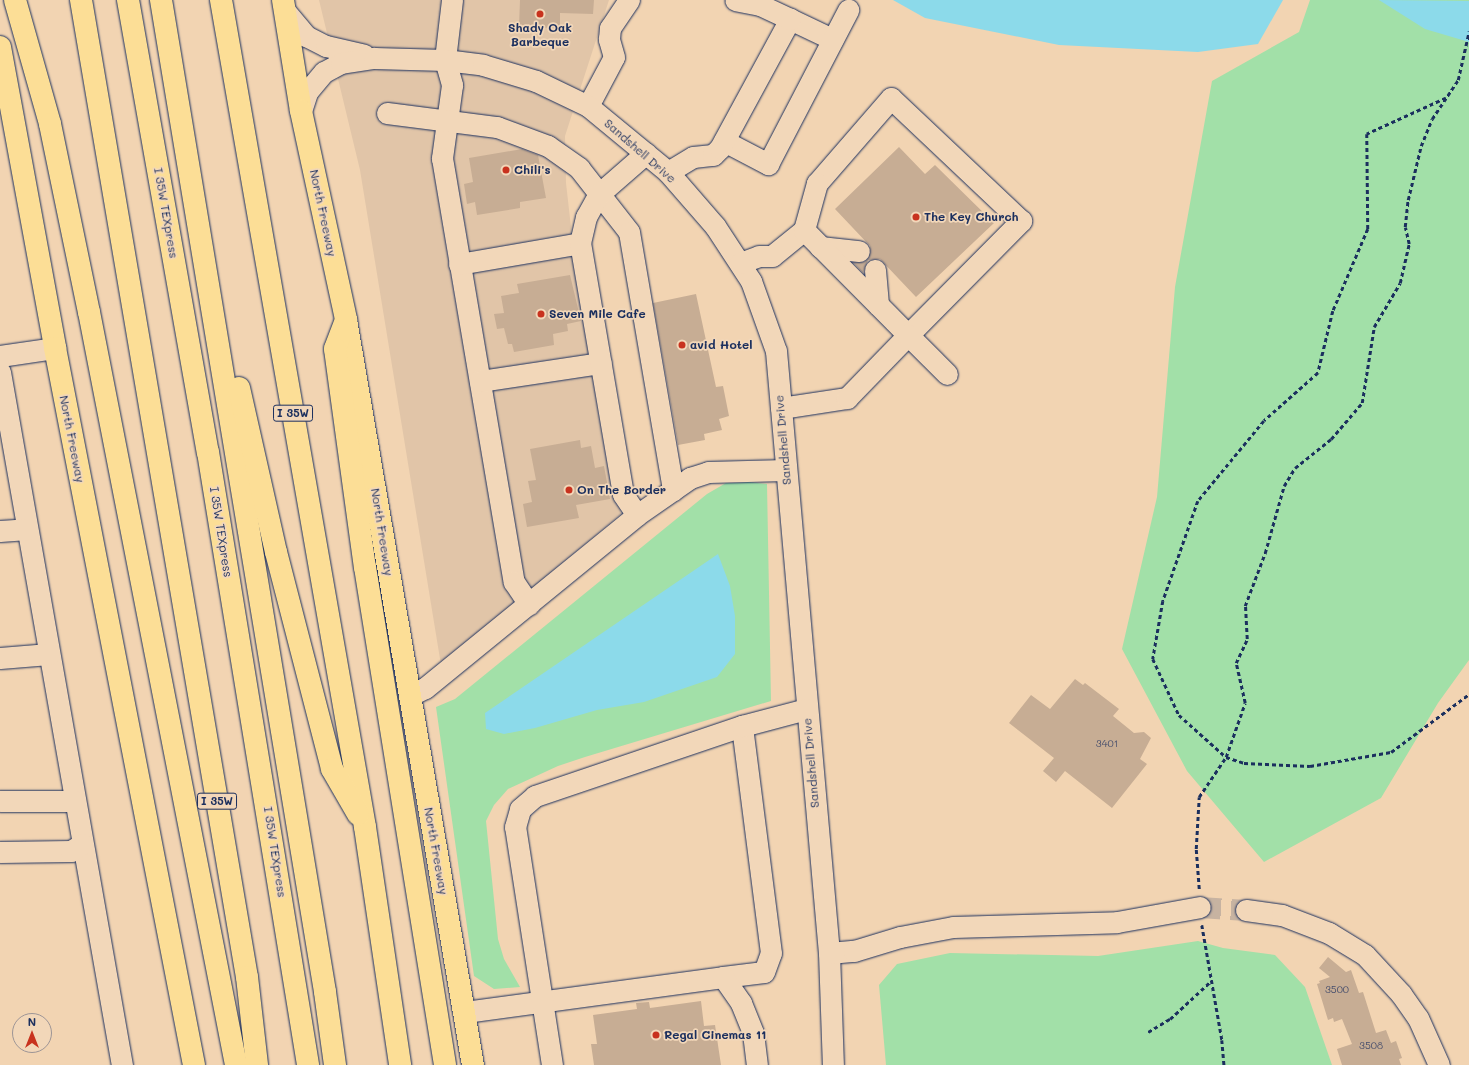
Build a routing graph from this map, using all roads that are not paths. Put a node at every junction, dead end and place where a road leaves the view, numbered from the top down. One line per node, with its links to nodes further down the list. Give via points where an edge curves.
1 (15, 0): 66 (main road, via 50,124 88,304)
2 (81, 0): 67 (main road, I 35W, via 247,977)
3 (128, 0): 68 (main road, I 35W TEXpress, via 208,452)
4 (161, 0): 22 (main road)
5 (221, 0): 55 (main road, I 35W)
6 (452, 0): 15 (street, via 446,34)
7 (628, 0): 16 (street, via 610,28 609,39 614,57)
8 (735, 0): 11 (street, via 760,5)
9 (284, 6): 14 (street, Sandshell Drive, via 306,36 326,46); 17 (main road, North Freeway)
10 (848, 10): 12 (street)
11 (790, 19): 12 (street); 20 (street)
12 (832, 39): 20 (street, via 768,164)
13 (0, 47): 35 (main road, North Freeway)
14 (374, 58): 15 (street, Sandshell Drive); 17 (street, Sandshell Drive, via 341,63 324,72 307,92)
15 (445, 60): 16 (street, Sandshell Drive, via 483,65 536,81); 19 (street, via 452,85)
16 (588, 106): 21 (street, Sandshell Drive)
17 (301, 112): 33 (main road, North Freeway)
18 (387, 113): 19 (street)
19 (447, 120): 24 (street, via 497,127 548,146 579,168); 30 (street, via 442,158)
20 (724, 141): 23 (street, via 713,155 693,157)
21 (646, 153): 23 (street, Sandshell Drive); 24 (street)
22 (190, 168): 55 (main road, via 276,552 332,770); 69 (main road)
23 (668, 172): 29 (street, Sandshell Drive, via 715,226)
24 (599, 194): 26 (street, via 586,217); 43 (street, via 629,232)
25 (804, 230): 27 (street); 29 (street, via 772,256 759,256); 34 (street, via 817,183 891,98 1021,221)
26 (580, 243): 30 (street); 37 (street)
27 (820, 247): 28 (street); 32 (street)
28 (859, 251)
29 (740, 263): 41 (street, Sandshell Drive, via 751,281 776,351)
30 (459, 264): 40 (street)
31 (875, 270): 32 (street)
32 (878, 305): 34 (street)
33 (346, 320): 50 (main road, North Freeway); 71 (main road, via 335,349 366,575)
34 (908, 335): 39 (street); 41 (street, via 847,398)
35 (55, 348): 36 (street); 65 (main road, North Freeway)
36 (0, 356)
37 (601, 363): 40 (street); 44 (street, via 623,494)
38 (0, 372): 45 (street)
39 (947, 374)
40 (480, 381): 47 (street, via 514,582)
41 (781, 408): 42 (street, Sandshell Drive)
42 (786, 470): 43 (street, via 708,472 690,478); 51 (street, Sandshell Drive)
43 (673, 490): 44 (street)
44 (637, 515): 47 (street)
45 (27, 529): 46 (street); 48 (street)
46 (0, 530)
47 (529, 604): 50 (street, via 425,688)
48 (49, 654): 49 (street); 54 (street)
49 (0, 658)
50 (409, 696): 63 (main road, North Freeway)
51 (806, 709): 52 (street); 60 (street, Sandshell Drive)
52 (742, 726): 61 (street, via 771,952 764,972); 62 (street, via 535,796 520,809 515,827)
53 (0, 801): 54 (street)
54 (74, 801): 56 (street)
55 (365, 827): 70 (main road, I 35W)
56 (82, 844): 57 (street, via 71,851); 64 (street)
57 (0, 852)
58 (1200, 907): 60 (street, via 1117,922 953,927 900,937 854,951)
59 (1246, 910): 76 (street, via 1282,915 1329,933 1365,955 1401,994 1418,1018)
60 (829, 953): 75 (street, Sandshell Drive)
61 (723, 977): 62 (street); 74 (street, via 742,1003 753,1033)
62 (542, 1001): 63 (street); 73 (street)
63 (465, 1012): 72 (main road, North Freeway)
64 (122, 1065)
65 (194, 1065)
66 (236, 1065)
67 (257, 1065)
68 (308, 1065)
69 (335, 1065)
70 (400, 1065)
71 (445, 1065)
72 (473, 1065)
73 (552, 1065)
74 (757, 1065)
75 (833, 1065)
76 (1439, 1065)

